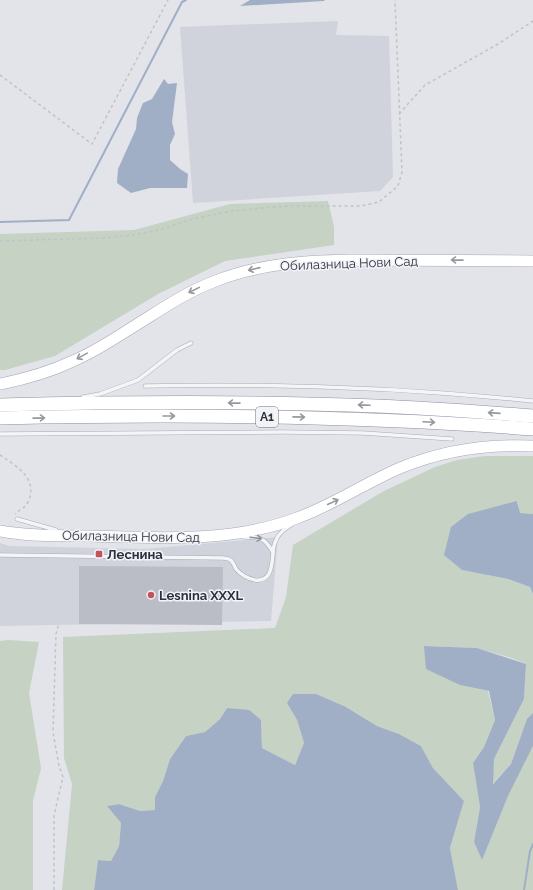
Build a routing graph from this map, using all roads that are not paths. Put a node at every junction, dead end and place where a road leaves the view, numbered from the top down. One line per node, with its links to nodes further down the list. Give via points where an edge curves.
1 (529, 263): 3 (main road, Обилазница Нови Сад, one-way to 3, via 321,261 245,271 188,293 128,331 73,361 33,376)
2 (191, 343): 6 (lane, via 176,350 138,380 100,394)
3 (0, 384)
4 (145, 386): 5 (lane, via 376,390)
5 (533, 400)
6 (50, 404): 7 (highway, A1); 8 (highway, A1, one-way to 6, via 316,404)
7 (0, 405)
8 (533, 416)
9 (0, 418): 10 (highway, A1, one-way to 10, via 324,418)
10 (533, 429)
11 (0, 434): 12 (lane, via 283,432 363,433)
12 (452, 439)
13 (533, 446): 14 (main road, Обилазница Нови Сад, one-way to 13, via 400,468 442,453 495,446)
14 (297, 518): 17 (main road, Обилазница Нови Сад, via 262,529); 19 (lane, via 279,535)
15 (17, 519): 18 (lane, via 53,530)
16 (0, 531): 18 (main road, Обилазница Нови Сад, via 29,535)
17 (232, 534): 18 (main road, Обилазница Нови Сад, via 171,539); 19 (lane, one-way to 19, via 262,538)
18 (113, 537)
19 (273, 552): 20 (lane, via 270,572 264,578 256,580 242,574 231,560 223,558)
20 (0, 555)

